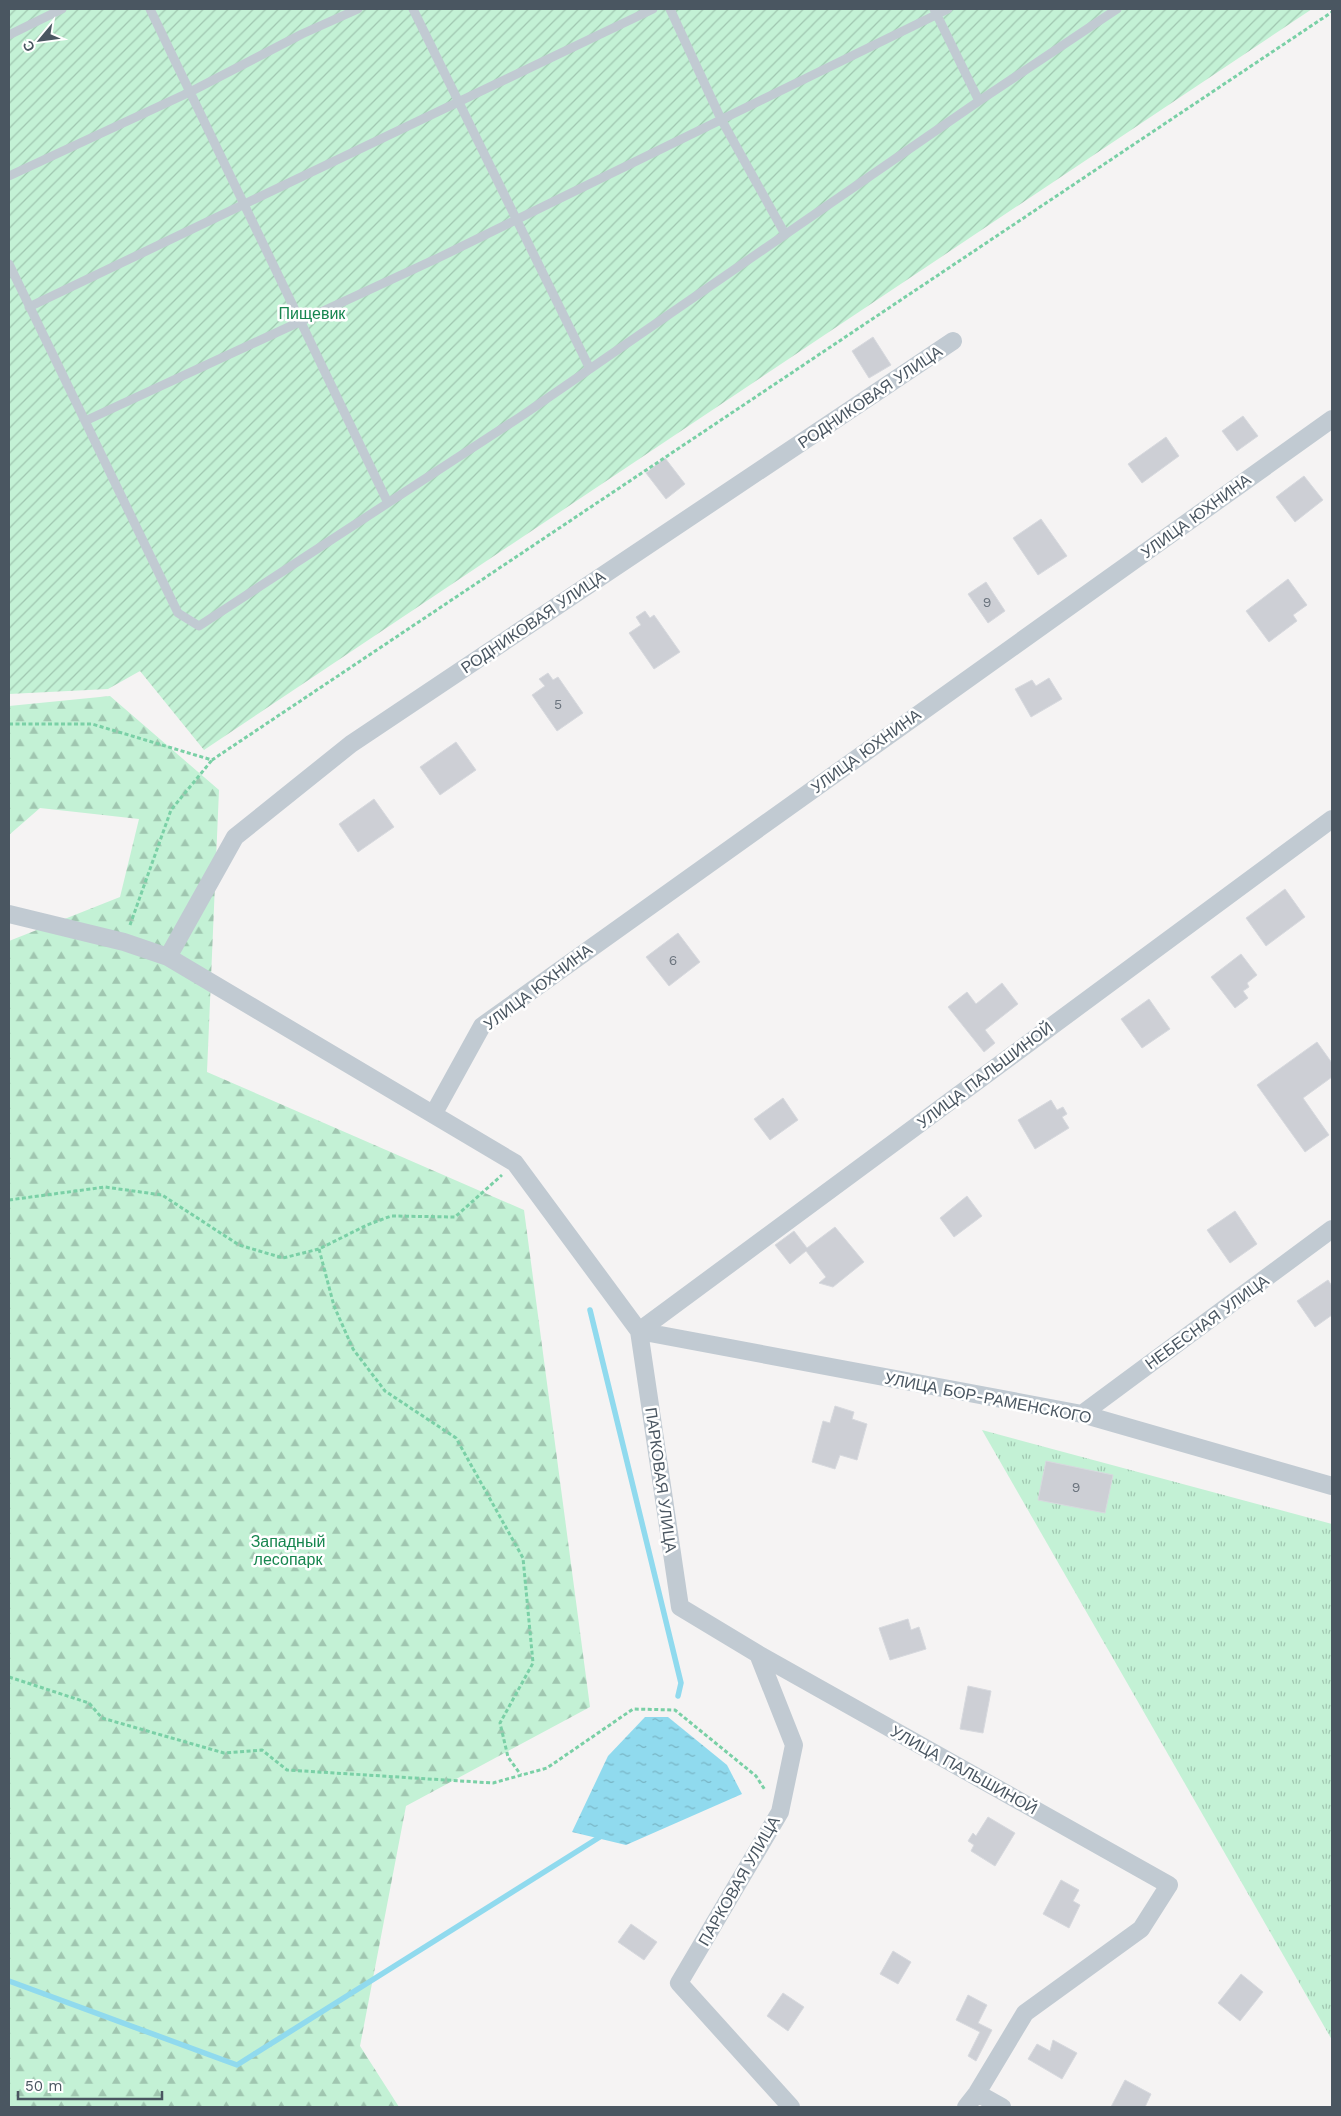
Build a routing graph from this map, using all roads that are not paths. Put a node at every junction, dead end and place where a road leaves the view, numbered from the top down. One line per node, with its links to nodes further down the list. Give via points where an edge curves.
1 (62, 9): 10 (lane)
2 (150, 9): 11 (lane)
3 (358, 9): 11 (lane)
4 (413, 9): 13 (lane)
5 (653, 9): 13 (lane)
6 (670, 9): 14 (lane)
7 (948, 9): 9 (lane)
8 (1117, 9): 12 (lane)
9 (935, 12): 12 (lane); 14 (lane)
10 (9, 35)
11 (190, 92): 15 (lane); 16 (lane)
12 (978, 101): 18 (lane)
13 (459, 103): 16 (lane); 17 (lane)
14 (721, 119): 17 (lane); 18 (lane)
15 (9, 176)
16 (244, 204): 20 (lane); 21 (lane)
17 (516, 219): 21 (lane); 23 (lane)
18 (785, 234): 23 (lane)
19 (9, 264): 20 (lane)
20 (29, 307): 25 (lane)
21 (301, 322): 25 (lane); 26 (lane)
22 (953, 341): 29 (street, РОДНИКОВАЯ УЛИЦА, via 351,744 236,837)
23 (590, 369): 26 (lane)
24 (1332, 419): 30 (street, УЛИЦА ЮХНИНА, via 482,1026)
25 (85, 421): 26 (lane, via 178,613 199,626)
26 (388, 503)
27 (1332, 819): 32 (street, УЛИЦА ПАЛЬШИНОЙ)
28 (9, 914): 29 (street, via 124,942)
29 (168, 957): 30 (street)
30 (434, 1113): 32 (street, via 515,1163)
31 (1332, 1229): 33 (street, НЕБЕСНАЯ УЛИЦА)
32 (639, 1331): 33 (street, УЛИЦА БОР-РАМЕНСКОГО); 35 (street, ПАРКОВАЯ УЛИЦА, via 680,1607)
33 (1082, 1414): 34 (street, УЛИЦА БОР-РАМЕНСКОГО)
34 (1332, 1486)
35 (758, 1654): 36 (street, УЛИЦА ПАЛЬШИНОЙ, via 1169,1885 1141,1929 1025,2013); 37 (street, ПАРКОВАЯ УЛИЦА, via 794,1745 780,1812 679,1983)
36 (978, 2093): 38 (street); 39 (street)
37 (791, 2107)
38 (966, 2107)
39 (1002, 2107)

